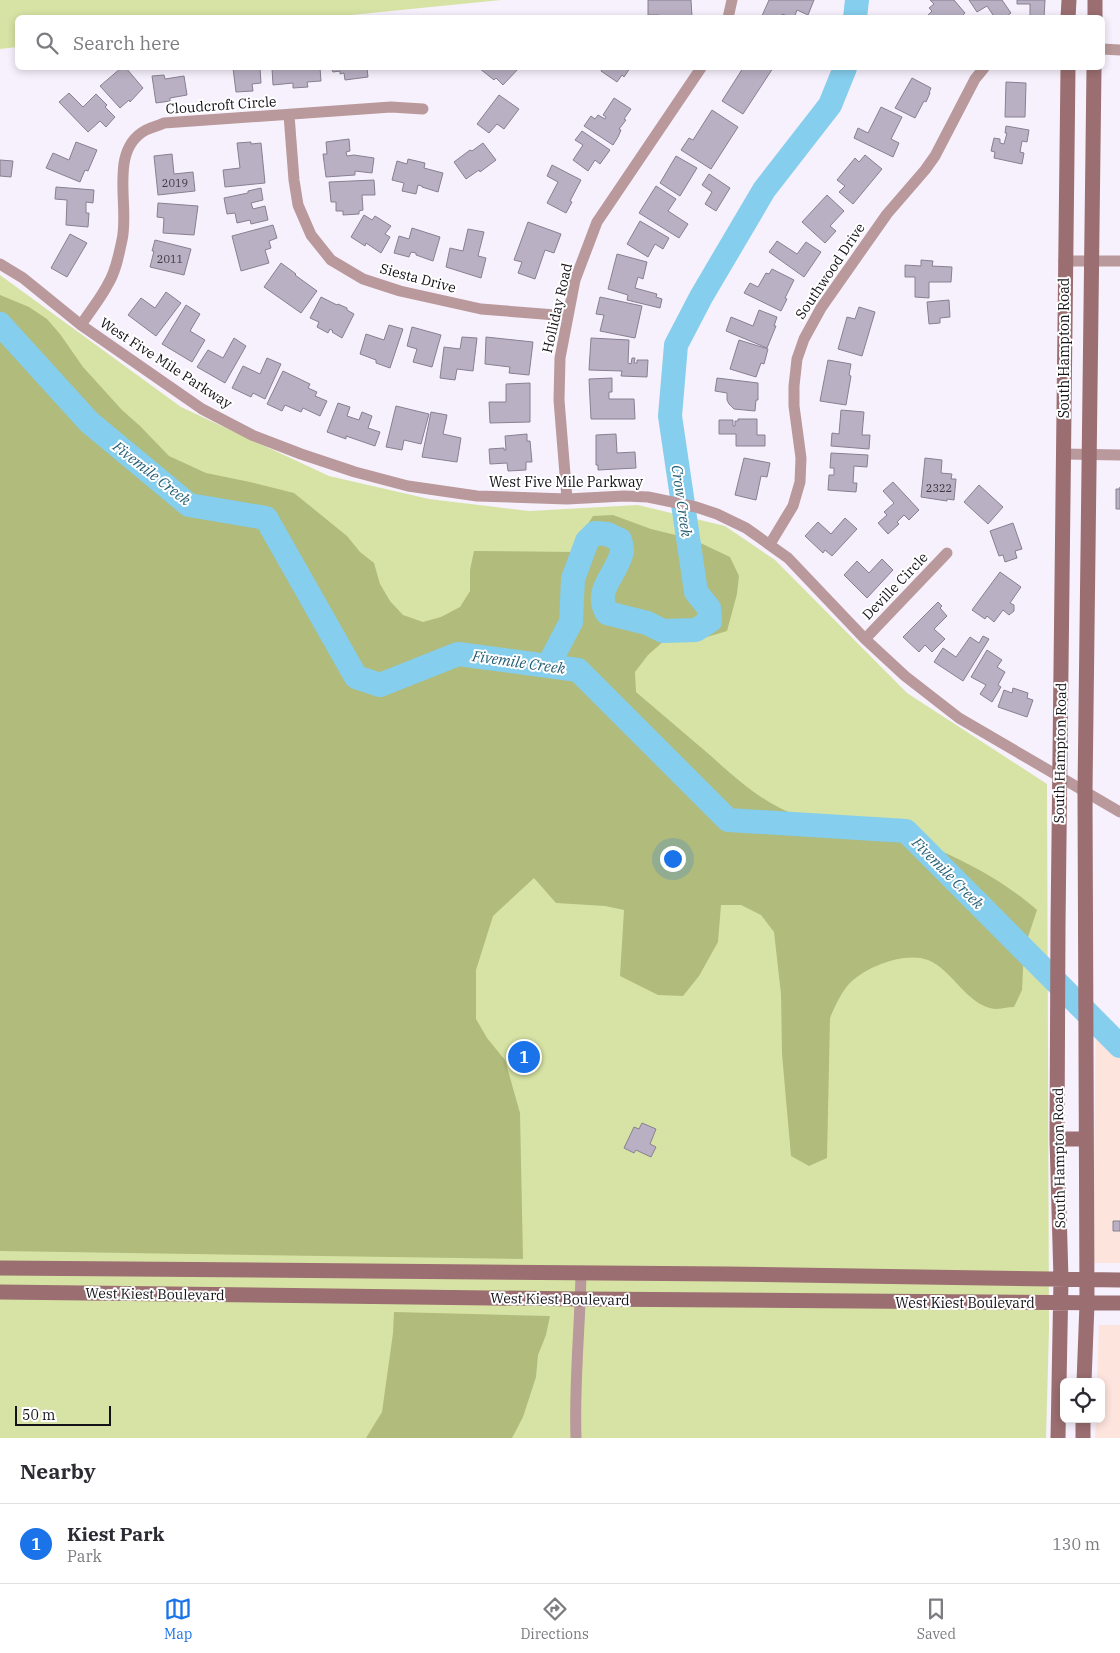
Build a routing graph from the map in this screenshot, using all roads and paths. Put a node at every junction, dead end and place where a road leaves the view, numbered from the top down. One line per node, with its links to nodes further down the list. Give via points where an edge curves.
1 (732, 0): 4 (street)
2 (1069, 0): 5 (main road)
3 (1096, 0): 6 (main road)
4 (729, 15)
5 (1068, 15)
6 (1095, 15)
7 (1105, 48): 8 (street)
8 (1120, 50)
9 (700, 70): 19 (street, Holliday Road, via 597,222 575,280)
10 (982, 70): 27 (street, Southwood Drive, via 935,156 886,214 821,308 804,339 797,359 794,386 800,482 793,506)
11 (1068, 70): 15 (main road, South Hampton Road)
12 (1094, 70): 16 (main road, South Hampton Road)
13 (423, 109): 14 (street, Cloudcroft Circle, via 391,107)
14 (289, 116): 19 (street, Siesta Drive, via 298,205 310,235 331,260 363,279 400,291 481,309); 20 (street, Cloudcroft Circle, via 164,123 145,131 132,143 125,155 123,238 116,263 109,283)
15 (1064, 261): 16 (street); 21 (main road, South Hampton Road)
16 (1091, 261): 17 (street); 22 (main road, South Hampton Road)
17 (1120, 261)
18 (0, 264): 20 (street, West Five Mile Parkway, via 23,278)
19 (568, 316): 26 (street, Holliday Road, via 560,358 559,400)
20 (81, 325): 26 (street, West Five Mile Parkway, via 202,409 252,435 301,454 408,486 477,496)
21 (1064, 334): 22 (main road); 23 (main road, South Hampton Road)
22 (1090, 334): 24 (main road, South Hampton Road)
23 (1063, 454): 24 (street); 30 (main road, South Hampton Road)
24 (1088, 455): 25 (street); 31 (main road, South Hampton Road)
25 (1120, 455)
26 (567, 499): 27 (street, West Five Mile Parkway, via 648,496 717,514)
27 (770, 544): 29 (street, West Five Mile Parkway, via 788,558)
28 (947, 553): 29 (street, Deville Circle)
29 (865, 639): 30 (street, West Five Mile Parkway, via 905,676 959,718)
30 (1060, 777): 31 (street, West Five Mile Parkway); 33 (main road, South Hampton Road)
31 (1085, 792): 32 (street, West Five Mile Parkway); 34 (main road, South Hampton Road)
32 (1120, 812)
33 (1057, 1139): 34 (main road); 37 (main road, South Hampton Road)
34 (1086, 1139): 38 (main road, South Hampton Road)
35 (0, 1268): 36 (main road, West Kiest Boulevard)
36 (581, 1273): 37 (main road, West Kiest Boulevard); 41 (street)
37 (1060, 1279): 38 (main road, West Kiest Boulevard); 43 (main road, South Hampton Road)
38 (1086, 1279): 39 (main road, West Kiest Boulevard); 44 (main road, South Hampton Road)
39 (1120, 1280)
40 (0, 1292): 41 (main road, West Kiest Boulevard)
41 (581, 1299): 43 (main road, West Kiest Boulevard); 47 (street, via 576,1366)
42 (1120, 1303): 44 (main road, West Kiest Boulevard)
43 (1060, 1304): 44 (main road, West Kiest Boulevard); 48 (main road, South Hampton Road)
44 (1087, 1304): 45 (main road, South Hampton Road)
45 (1084, 1378)
46 (1083, 1423): 49 (main road)
47 (576, 1438)
48 (1058, 1438)
49 (1083, 1438)

